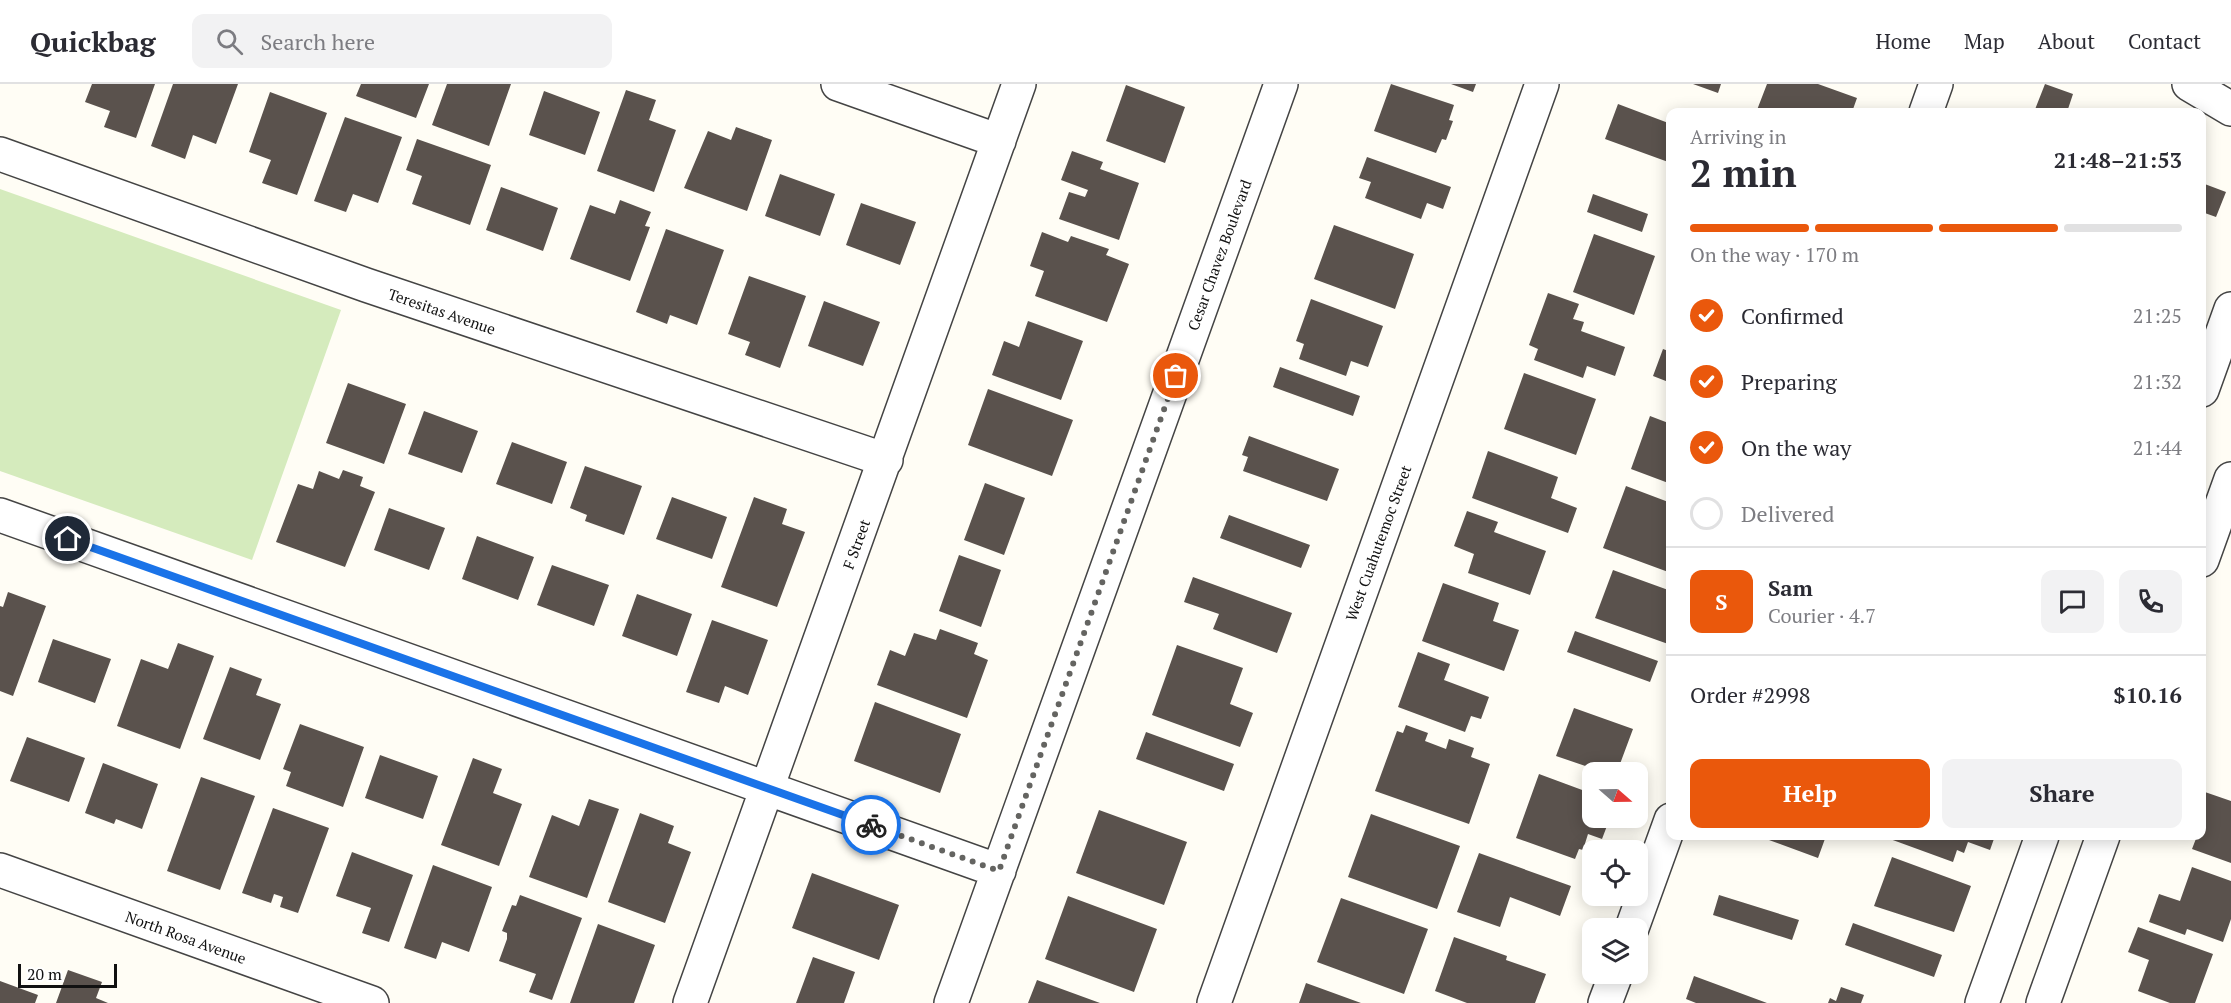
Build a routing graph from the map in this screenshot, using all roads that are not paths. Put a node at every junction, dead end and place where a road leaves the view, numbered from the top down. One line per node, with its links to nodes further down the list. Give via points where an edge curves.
1 (838, 84): 9 (street)
2 (1019, 84): 9 (street, F Street)
3 (1281, 84): 22 (street, Cesar Chavez Boulevard)
4 (1542, 84): 28 (street, West Cuahutemoc Street)
5 (1936, 84): 7 (street)
6 (2189, 84): 8 (street)
7 (1927, 108)
8 (2231, 109)
9 (999, 141): 13 (street, F Street)
10 (0, 154): 13 (street, Teresitas Avenue, via 377,289)
11 (2231, 309): 12 (street)
12 (2206, 379)
13 (886, 460): 17 (street, F Street)
14 (2231, 479): 16 (street)
15 (0, 515): 17 (street)
16 (2206, 549)
17 (768, 788): 22 (street); 26 (street, F Street)
18 (1666, 834): 23 (street)
19 (2041, 840): 30 (street)
20 (2102, 840): 31 (street)
21 (0, 870): 25 (street, North Rosa Avenue)
22 (999, 871): 27 (street, Cesar Chavez Boulevard)
23 (1636, 918)
24 (1612, 984): 29 (street)
25 (372, 1003)
26 (690, 1003)
27 (951, 1003)
28 (1214, 1003)
29 (1605, 1003)
30 (1982, 1003)
31 (2043, 1003)

